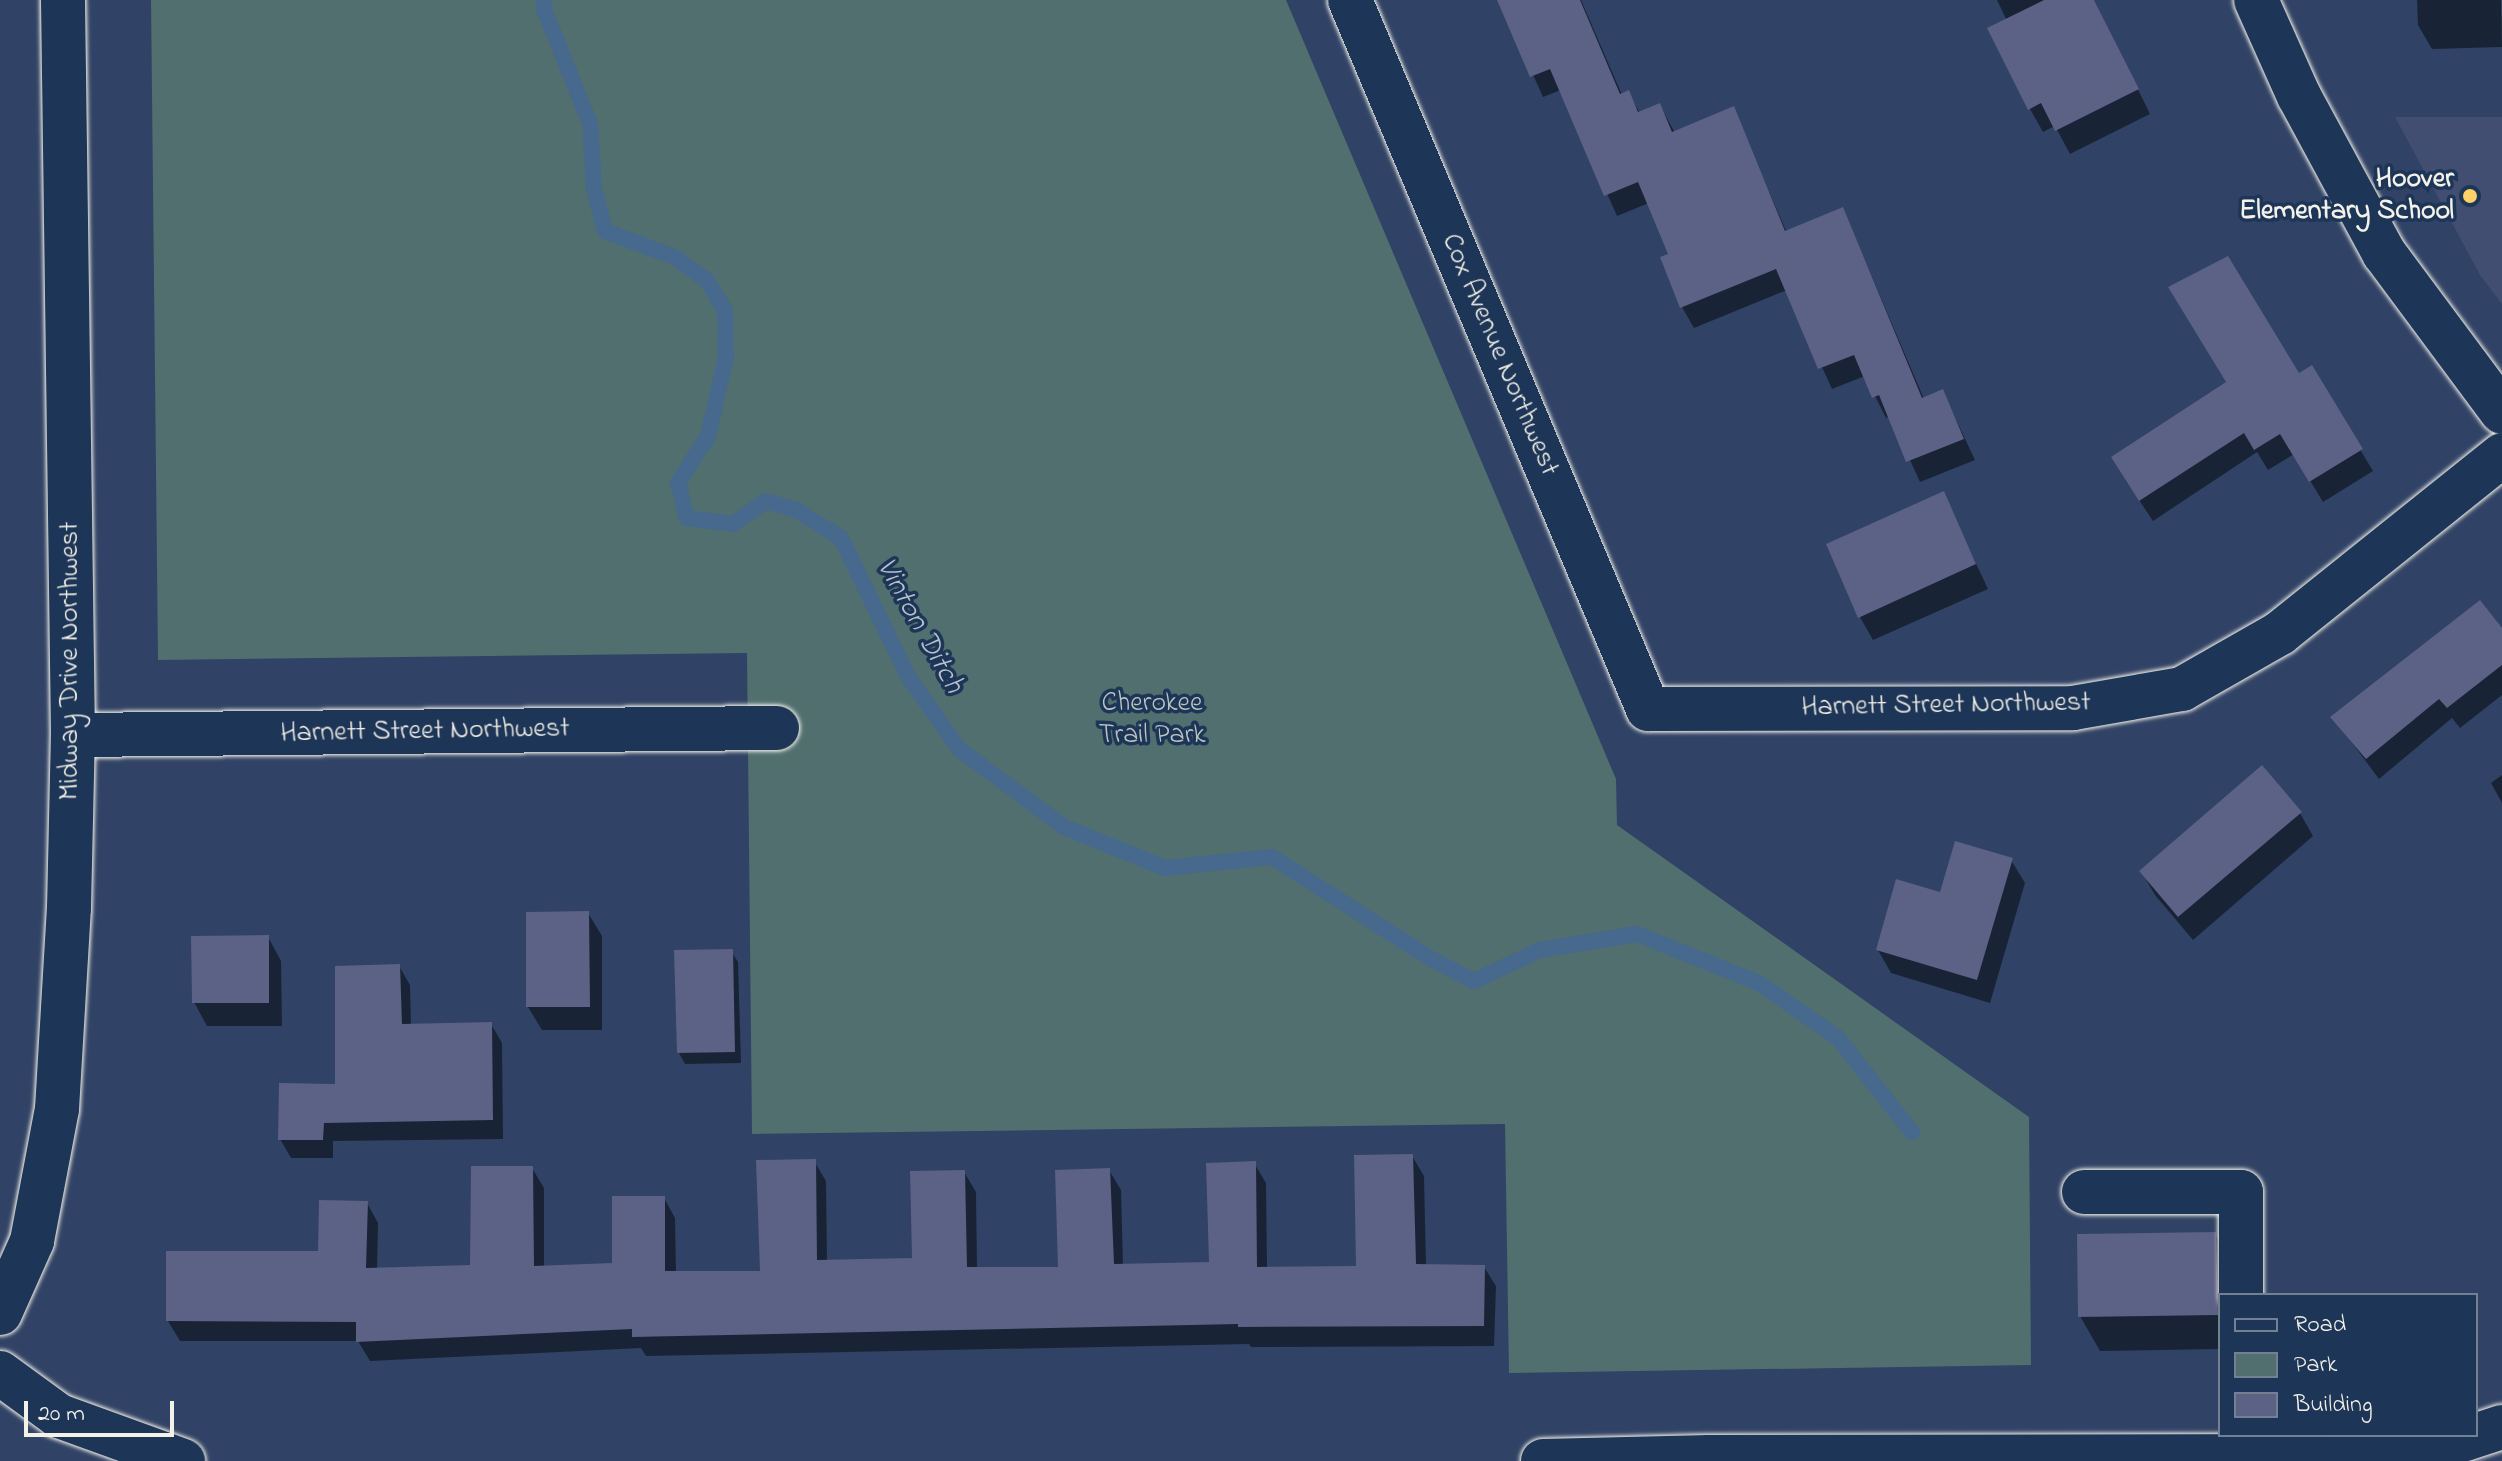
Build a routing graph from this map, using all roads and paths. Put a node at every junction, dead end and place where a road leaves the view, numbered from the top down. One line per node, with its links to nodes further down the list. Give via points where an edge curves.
1 (63, 0): 8 (street, Midway Drive Northwest)
2 (1350, 0): 6 (street, Cox Avenue Northwest)
3 (2256, 0): 4 (street, via 2299,96 2384,253)
4 (2502, 412)
5 (2502, 455): 6 (street, Harnett Street Northwest, via 2280,633 2182,689 2073,708)
6 (1648, 709)
7 (777, 728): 8 (street, Harnett Street Northwest)
8 (73, 735): 11 (street, Midway Drive Northwest, via 57,1109 32,1241)
9 (2084, 1192): 10 (street, via 2241,1192)
10 (2241, 1293)
11 (0, 1313)
12 (0, 1373): 18 (street, via 59,1416)
13 (2502, 1427): 14 (street)
14 (2478, 1435)
15 (2472, 1437): 16 (street, via 2435,1449 2340,1456)
16 (2241, 1445): 17 (street)
17 (1709, 1459): 19 (street)
18 (183, 1461)
19 (1543, 1461)

